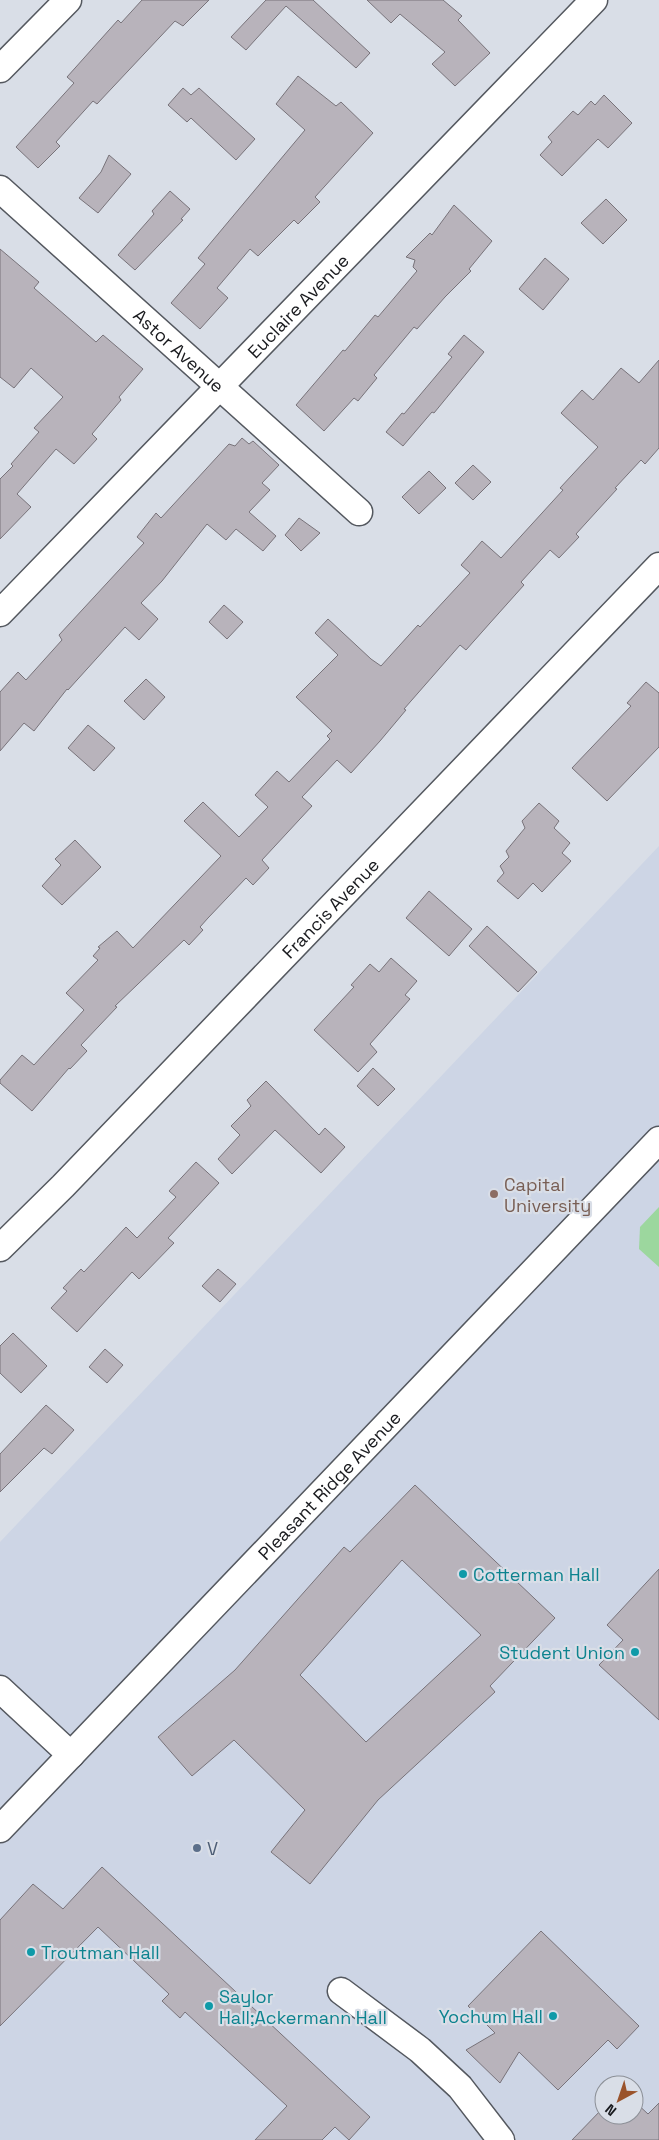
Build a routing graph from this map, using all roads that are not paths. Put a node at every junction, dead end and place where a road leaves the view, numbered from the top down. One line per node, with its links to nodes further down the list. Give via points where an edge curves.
1 (68, 0): 3 (street)
2 (594, 0): 5 (street, Euclaire Avenue)
3 (0, 69)
4 (0, 189): 5 (street, Astor Avenue)
5 (220, 386): 6 (street, Astor Avenue); 8 (street, Euclaire Avenue)
6 (360, 512)
7 (659, 566): 10 (street, Francis Avenue)
8 (0, 612)
9 (659, 1140): 12 (street, Pleasant Ridge Avenue)
10 (0, 1248)
11 (0, 1689): 12 (street)
12 (71, 1755): 13 (street, Pleasant Ridge Avenue)
13 (0, 1829)
14 (341, 1991): 15 (street, via 420,2050 460,2087)
15 (501, 2140)

